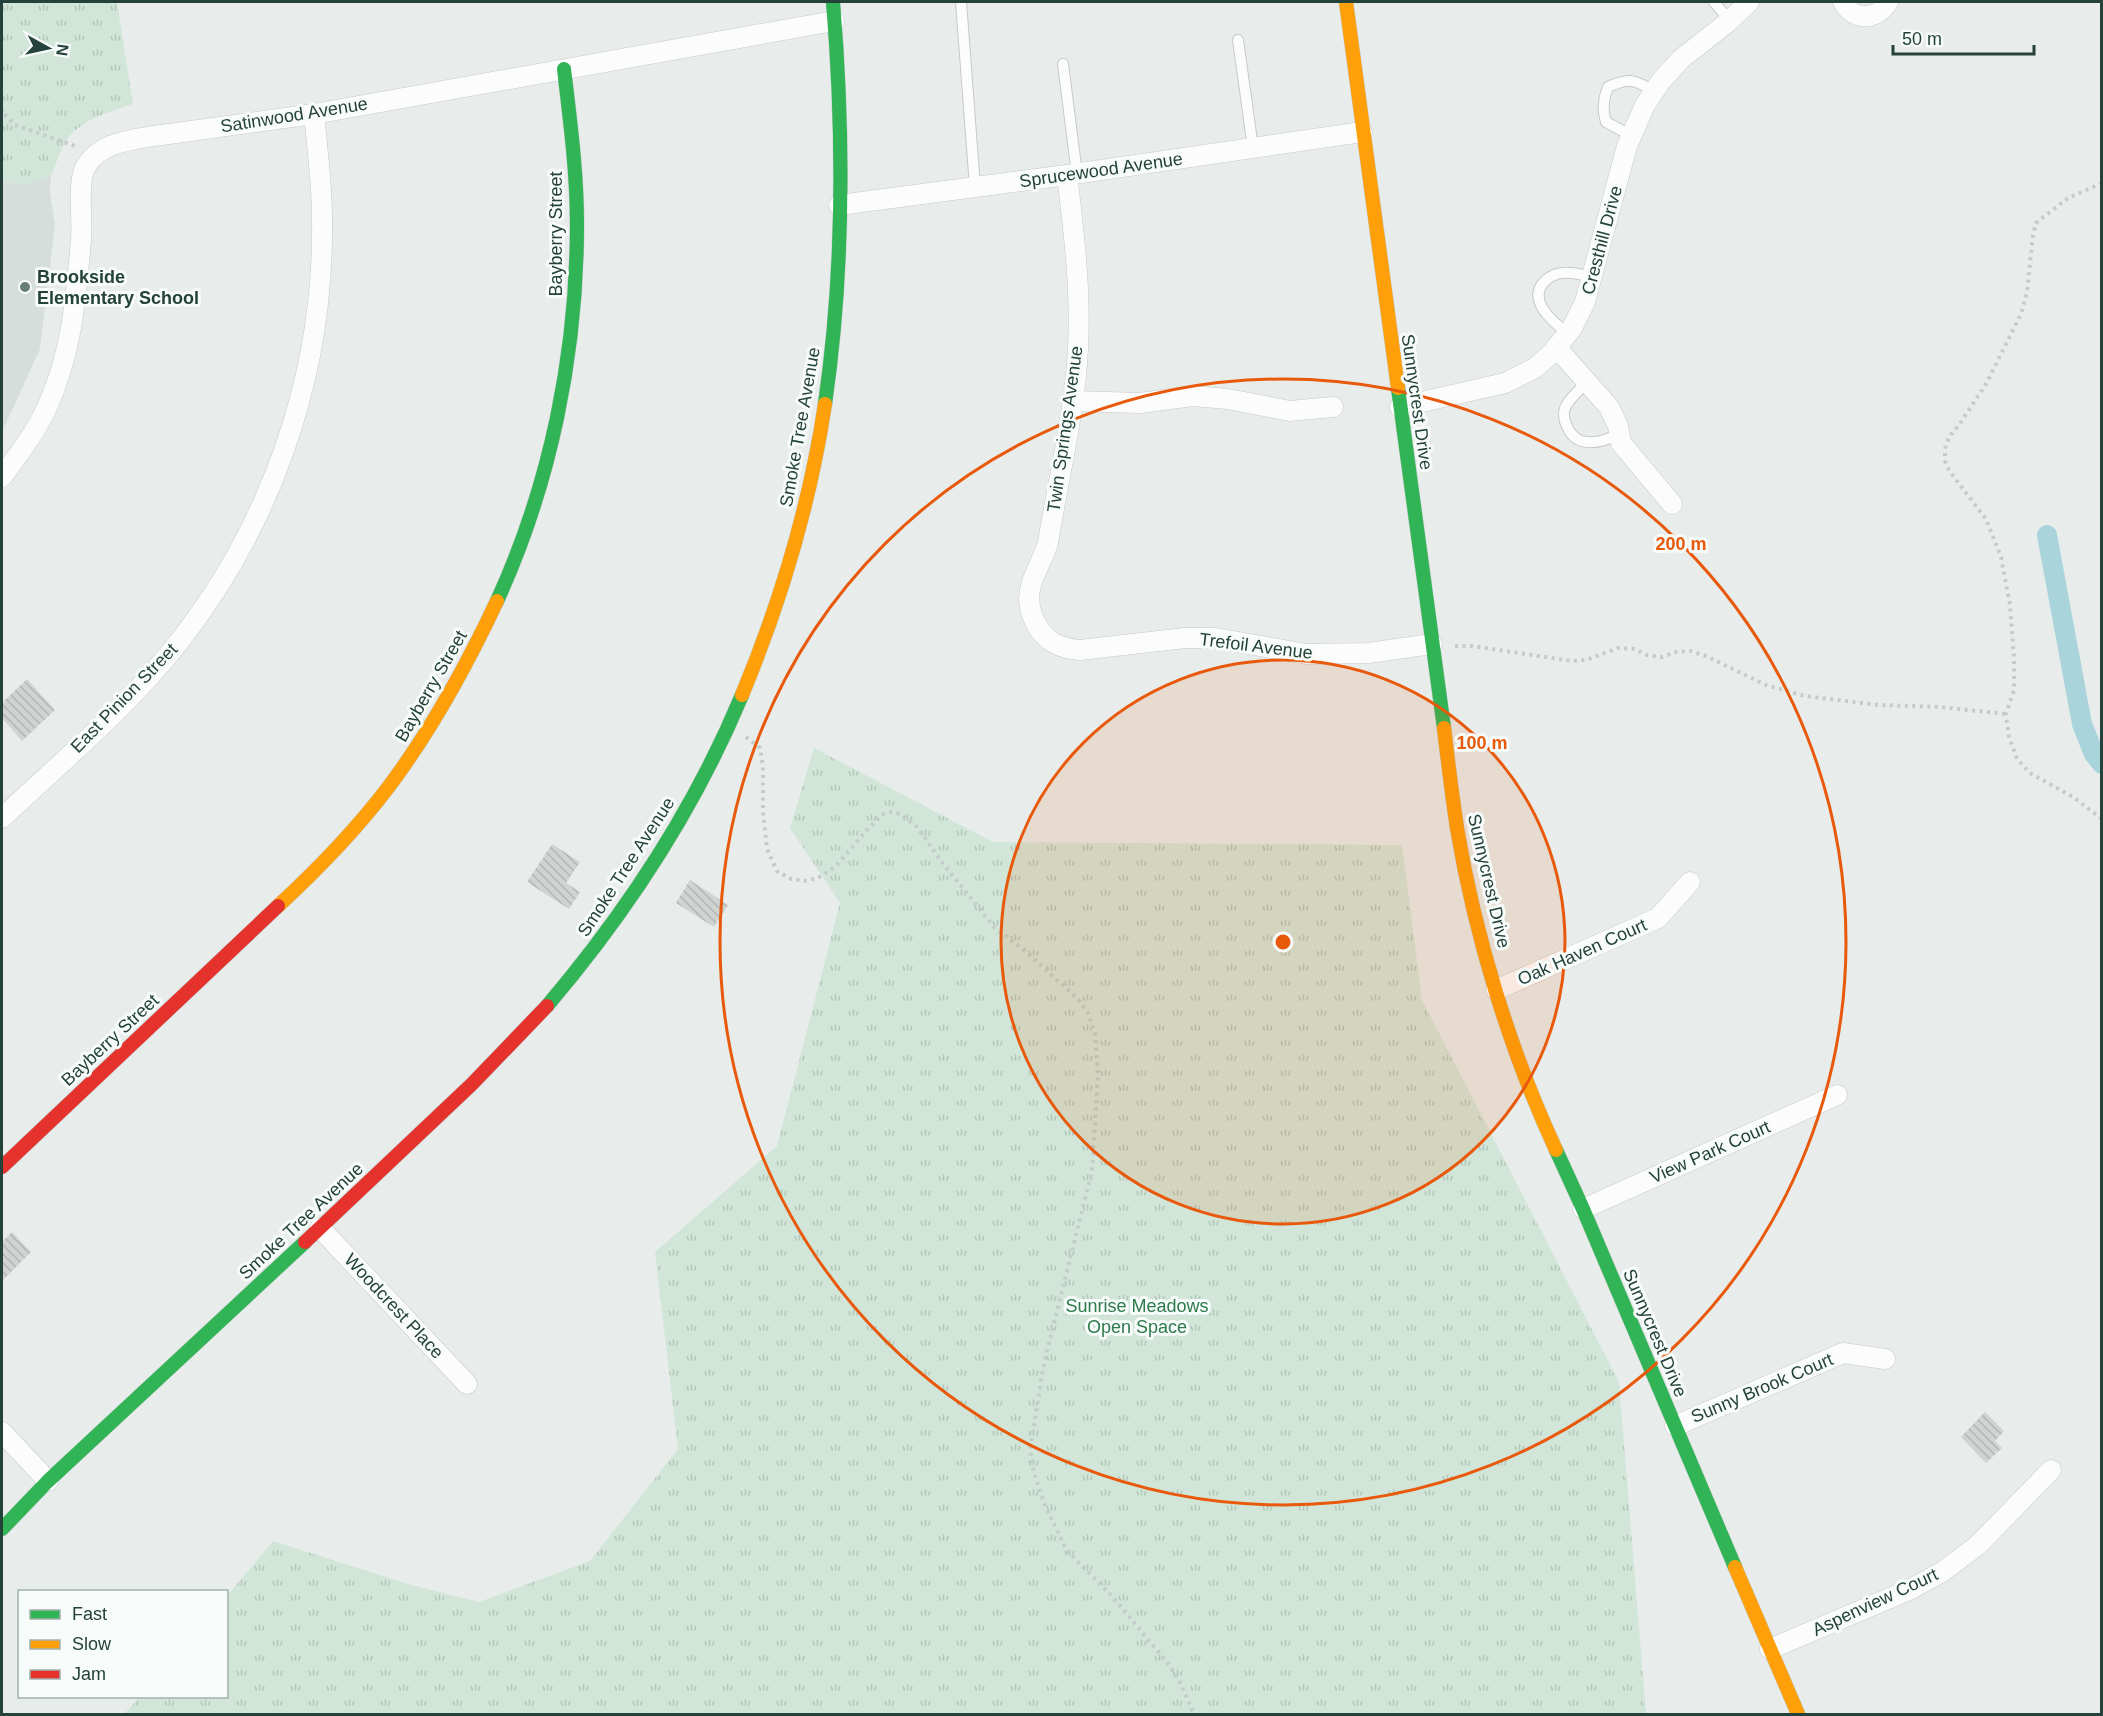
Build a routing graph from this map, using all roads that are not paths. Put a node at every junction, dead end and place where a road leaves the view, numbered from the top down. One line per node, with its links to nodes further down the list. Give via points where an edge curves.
1 (961, 2): 18 (lane)
2 (1346, 2): 14 (street, Sunnycrest Drive)
3 (1714, 2): 8 (lane)
4 (1749, 2): 8 (street, Cresthill Drive)
5 (1844, 2): 6 (street, via 1849,10 1863,16 1878,14)
6 (1888, 2)
7 (834, 11): 11 (street, Satinwood Avenue); 19 (street, Smoke Tree Avenue)
8 (1730, 21): 12 (street, Cresthill Drive, via 1681,59)
9 (1238, 40): 16 (lane)
10 (1063, 64): 17 (lane)
11 (564, 69): 13 (street, Satinwood Avenue); 35 (street, Bayberry Street, via 574,148 577,225 574,302 564,384 548,459 525,533 495,609 460,678 396,778 317,870)
12 (1654, 91): 15 (street, Cresthill Drive); 15 (lane, via 1630,80 1608,87 1603,112 1606,122)
13 (314, 114): 27 (street, Satinwood Avenue, via 147,137 96,153 81,182 82,226 69,345 48,406); 31 (street, East Pinion Street, via 322,213 319,297 299,402 276,472 220,583 178,643 128,699)
14 (1362, 132): 16 (street, Sprucewood Avenue); 25 (street, Sunnycrest Drive)
15 (1632, 136): 20 (street, Cresthill Drive)
16 (1253, 148): 17 (street, Sprucewood Avenue)
17 (1072, 174): 18 (street, Sprucewood Avenue); 23 (street, Twin Springs Avenue, via 1080,297)
18 (975, 187): 19 (street, Sprucewood Avenue)
19 (839, 205): 37 (street, Smoke Tree Avenue, via 833,348 809,491 769,629 728,728 642,882 564,987 486,1072)
20 (1592, 277): 21 (street, Cresthill Drive, via 1585,302); 21 (lane, via 1563,273 1541,284 1538,298)
21 (1562, 340): 22 (street); 25 (street, Cresthill Drive, via 1534,368 1505,383)
22 (1587, 382): 26 (street, via 1610,407); 26 (lane, via 1565,408 1567,428 1583,442 1606,441)
23 (1072, 401): 24 (street, via 1140,403 1192,396 1290,411); 29 (street, Twin Springs Avenue, via 1048,543 1029,596 1035,624)
24 (1333, 407)
25 (1400, 407): 30 (street, Sunnycrest Drive)
26 (1620, 433): 28 (street, via 1621,443)
27 (2, 477)
28 (1672, 504)
29 (1047, 637): 30 (street, Trefoil Avenue, via 1066,648 1080,650 1185,638 1215,638 1306,654 1368,653)
30 (1432, 644): 33 (street, Sunnycrest Drive, via 1457,828)
31 (2, 818)
32 (1690, 882): 33 (street, Oak Haven Court, via 1658,918)
33 (1496, 990): 36 (street, Sunnycrest Drive, via 1532,1099)
34 (1837, 1095): 36 (street, View Park Court)
35 (2, 1167)
36 (1582, 1209): 40 (street, Sunnycrest Drive)
37 (320, 1228): 39 (street, Woodcrest Place); 43 (street, Smoke Tree Avenue)
38 (1885, 1359): 40 (street, Sunny Brook Court, via 1843,1353)
39 (467, 1384)
40 (1675, 1426): 45 (street, Sunnycrest Drive)
41 (2, 1432): 43 (street)
42 (2051, 1470): 45 (street, Aspenview Court, via 1978,1545 1942,1572)
43 (48, 1481): 44 (street, Smoke Tree Avenue)
44 (2, 1529)
45 (1770, 1649): 46 (street, Sunnycrest Drive)
46 (1798, 1714)

